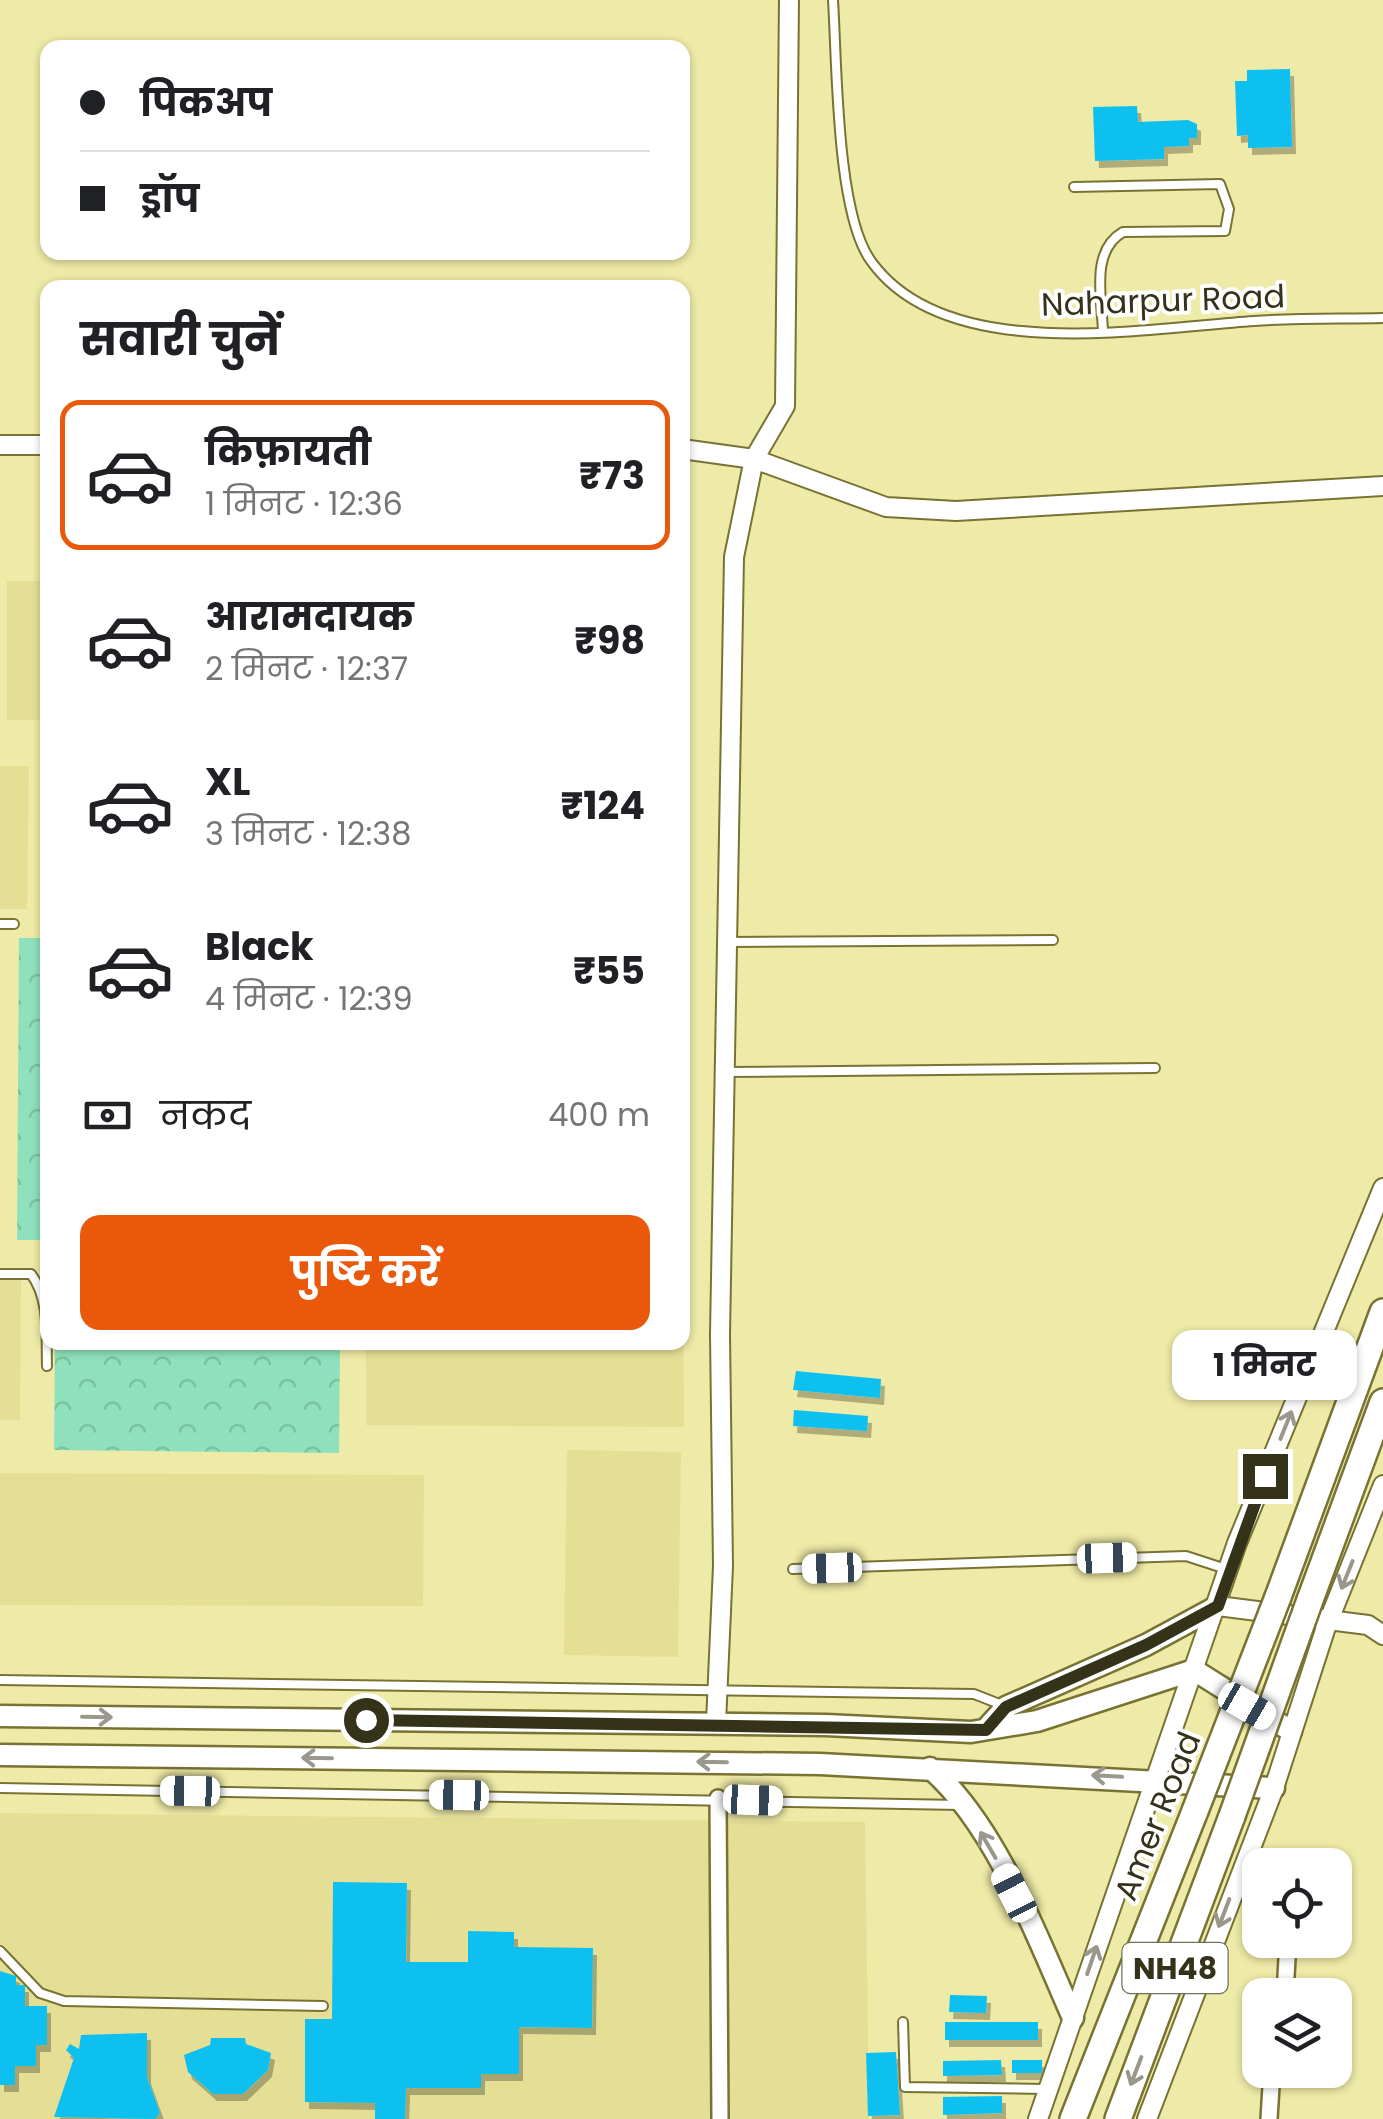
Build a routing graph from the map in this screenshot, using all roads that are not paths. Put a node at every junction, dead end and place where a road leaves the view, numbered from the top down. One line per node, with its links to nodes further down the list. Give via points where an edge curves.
1 (789, 0): 9 (street, via 784,406)
2 (833, 0): 5 (lane, Naharpur Road, via 843,150 870,260 894,285 974,323)
3 (1074, 187): 5 (lane, via 1220,184 1229,209 1225,230 1123,232 1109,241 1102,256)
4 (1383, 318): 5 (lane, Naharpur Road)
5 (1103, 332)
6 (0, 445): 7 (street)
7 (40, 445)
8 (690, 450): 9 (street)
9 (754, 459): 10 (street, via 886,507 956,511); 14 (street, via 734,557)
10 (1383, 486)
11 (0, 924): 12 (lane)
12 (14, 924)
13 (1053, 940): 14 (lane)
14 (727, 942): 16 (street)
15 (1155, 1068): 16 (lane)
16 (725, 1072): 32 (street)
17 (1383, 1188): 26 (street, one-way to 17)
18 (0, 1274): 19 (lane, via 30,1274)
19 (40, 1292)
20 (1383, 1312): 55 (highway, Amer Road / NH48, bridge)
21 (46, 1350): 22 (lane)
22 (46, 1366)
23 (1383, 1402): 56 (highway, Amer Road / NH48, one-way to 56, bridge)
24 (1383, 1485): 28 (street, one-way to 28)
25 (793, 1569): 26 (lane, via 1186,1556)
26 (1229, 1570): 27 (street)
27 (1218, 1606): 28 (street); 30 (street); 33 (main road)
28 (1329, 1620): 29 (street); 37 (street)
29 (1378, 1625)
30 (1194, 1670): 36 (main road, via 1037,1721); 37 (main road); 40 (street)
31 (0, 1680): 32 (lane)
32 (719, 1693): 33 (lane, via 974,1694); 35 (street)
33 (1006, 1707): 36 (main road)
34 (0, 1716): 35 (main road, one-way to 35)
35 (716, 1724): 36 (main road)
36 (986, 1730)
37 (1291, 1732): 42 (street)
38 (0, 1755): 39 (main road, one-way to 38)
39 (930, 1768): 40 (main road, one-way to 39); 44 (main road)
40 (1154, 1779): 42 (main road); 49 (street, one-way to 40)
41 (0, 1788): 43 (lane)
42 (1274, 1788): 45 (street)
43 (718, 1798): 44 (lane); 53 (street)
44 (965, 1805): 49 (main road, one-way to 44)
45 (1257, 1848)
46 (1242, 1888): 57 (street, one-way to 57)
47 (0, 1951): 48 (lane, via 40,1993 64,2001)
48 (324, 2006)
49 (1073, 2018): 52 (street)
50 (903, 2022): 52 (lane, via 905,2086)
51 (1271, 2088): 58 (street)
52 (1048, 2090): 54 (street)
53 (720, 2119)
54 (1038, 2119)
55 (1073, 2119)
56 (1118, 2119)
57 (1147, 2119)
58 (1269, 2119)

